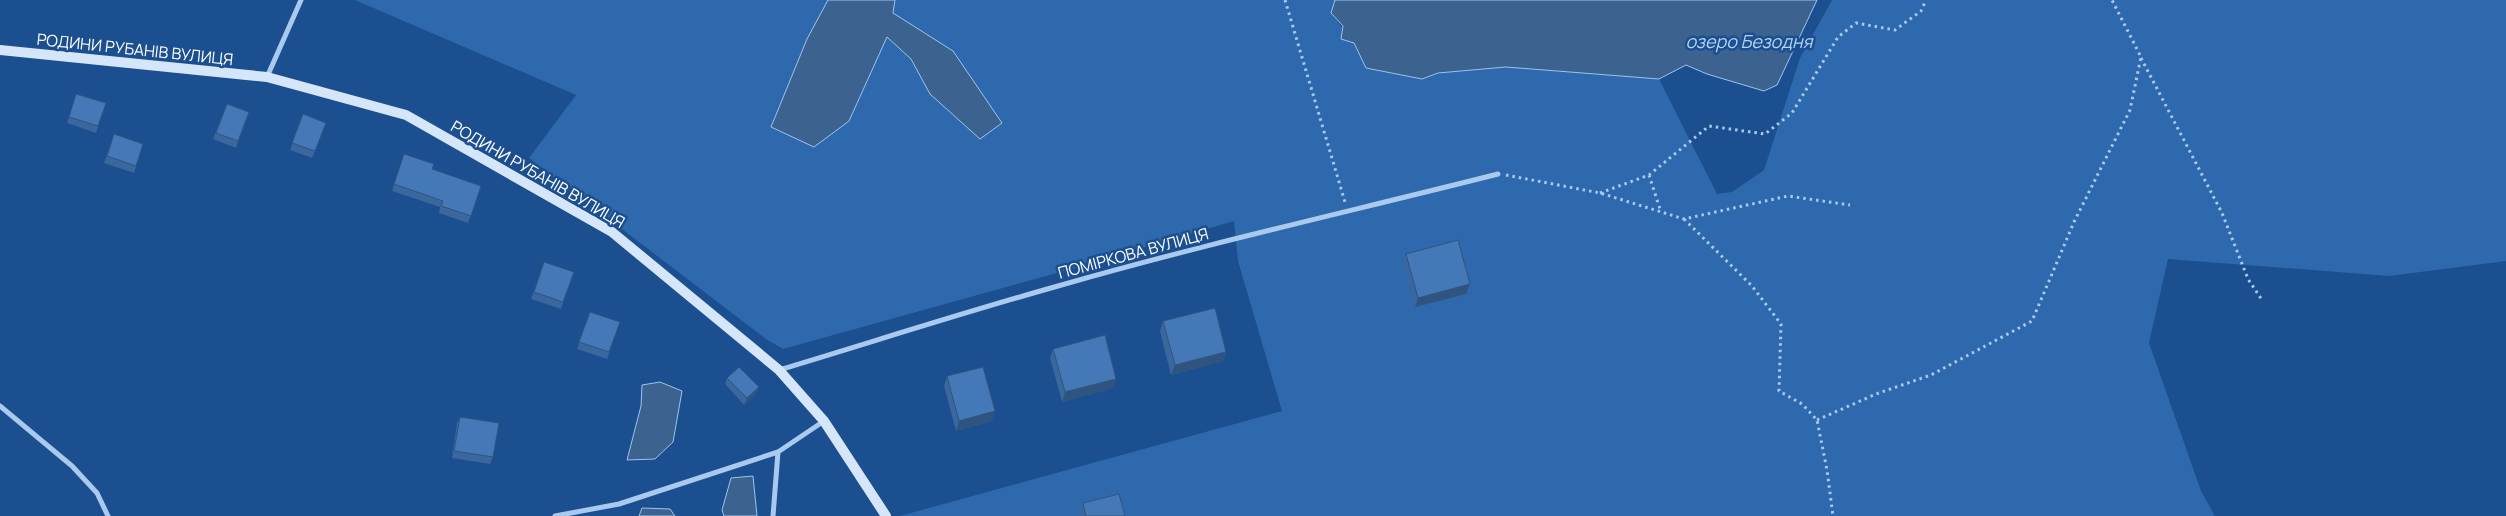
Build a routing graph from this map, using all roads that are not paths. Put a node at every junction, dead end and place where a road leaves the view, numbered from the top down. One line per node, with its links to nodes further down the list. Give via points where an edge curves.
1 (301, 0): 3 (street)
2 (0, 50): 3 (street, РОДИНИ РУБАНІВ ВУЛИЦЯ)
3 (267, 77): 5 (street, РОДИНИ РУБАНІВ ВУЛИЦЯ, via 406,115 612,232)
4 (1498, 174): 5 (street, ПОМІРКОВА ВУЛИЦЯ, via 1257,232 1058,286)
5 (779, 370): 7 (street, РОДИНИ РУБАНІВ ВУЛИЦЯ)
6 (0, 406): 9 (street, via 72,466 97,493)
7 (824, 421): 8 (street); 12 (street, РОДИНИ РУБАНІВ ВУЛИЦЯ)
8 (778, 452): 10 (street, via 619,504); 11 (street)
9 (108, 516)
10 (555, 516)
11 (773, 516)
12 (886, 516)

